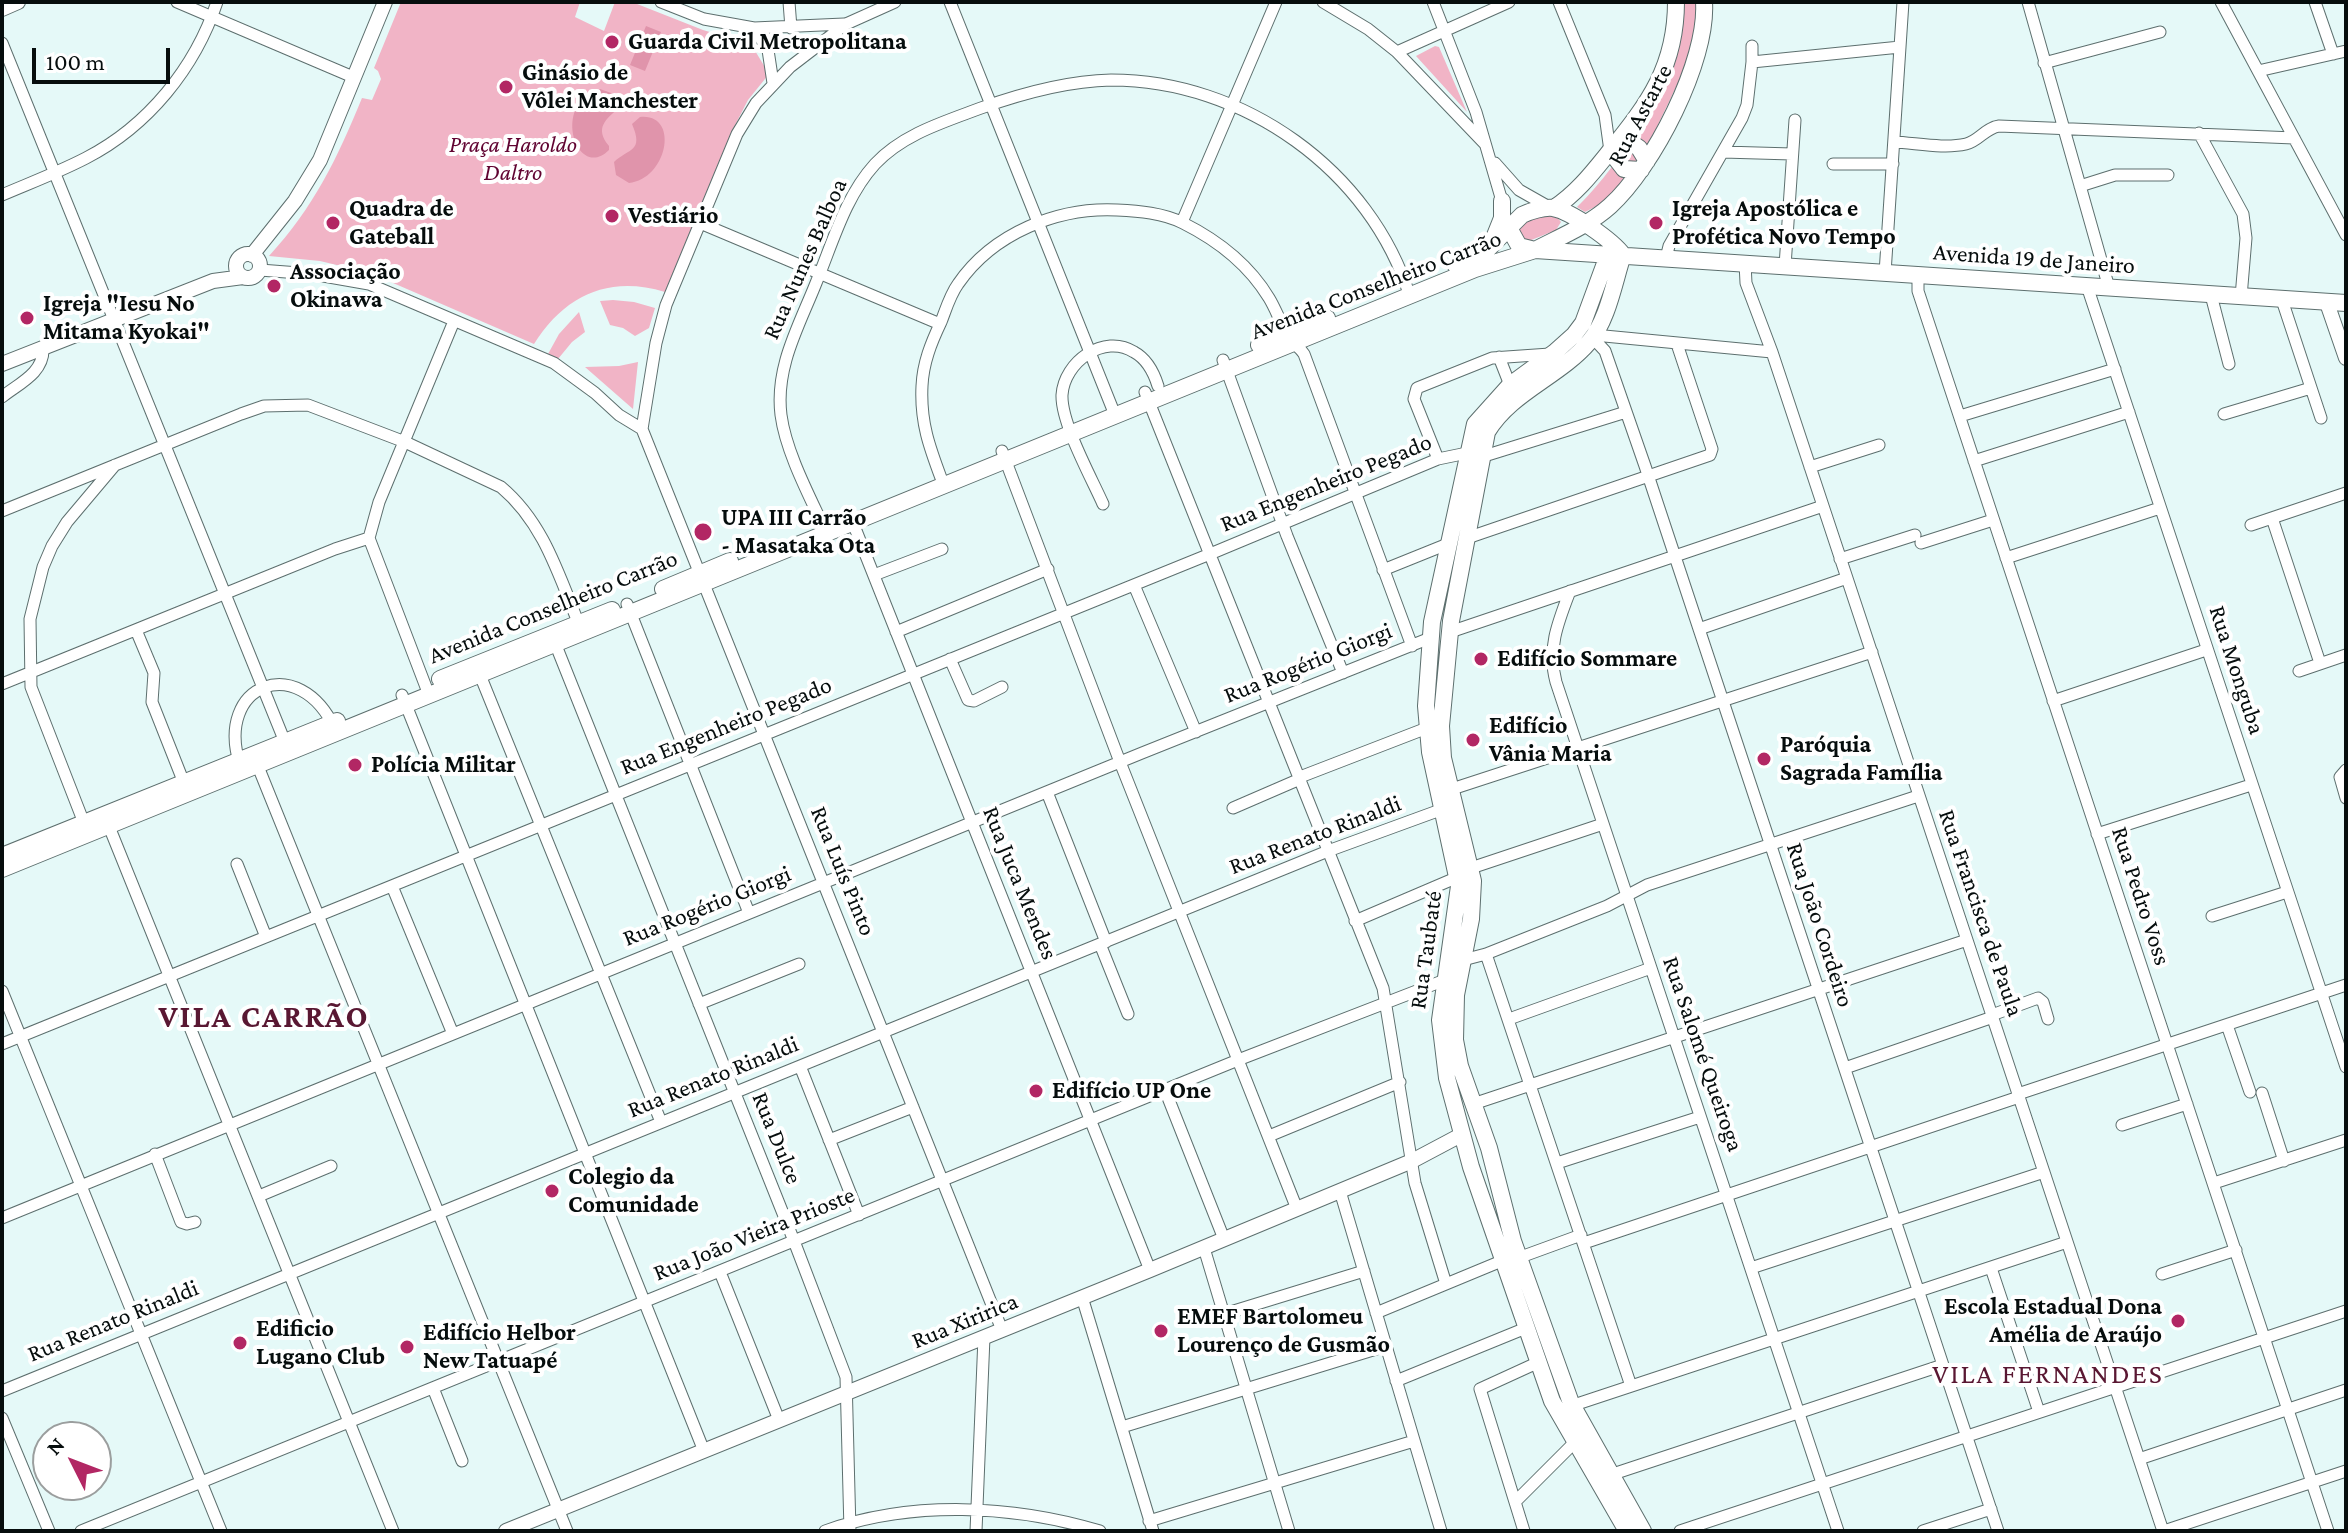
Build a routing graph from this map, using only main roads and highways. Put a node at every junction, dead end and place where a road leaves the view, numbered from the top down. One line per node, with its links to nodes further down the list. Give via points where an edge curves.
1 (1676, 2): 3 (main road, Rua Astarte, via 1664,70)
2 (1704, 2): 5 (main road, Rua Astarte, via 1699,51)
3 (1622, 136): 4 (main road, Rua Astarte); 5 (main road, via 1639,148)
4 (1610, 151): 5 (main road, via 1624,169); 7 (main road, Rua Astarte)
5 (1644, 166): 8 (main road, Rua Astarte, via 1608,208)
6 (1502, 201): 11 (main road, via 1500,225)
7 (1554, 208): 8 (main road); 9 (main road, Avenida Conselheiro Carrão, via 1529,211)
8 (1584, 224): 10 (main road, Rua Astarte); 12 (main road, via 1609,240)
9 (1509, 228): 10 (main road, via 1519,246); 11 (main road, Avenida Conselheiro Carrão)
10 (1535, 250): 12 (main road, Avenida Conselheiro Carrão); 13 (main road, Avenida Conselheiro Carrão)
11 (1484, 253): 13 (main road, Avenida Conselheiro Carrão)
12 (1615, 255): 14 (main road, Avenida 19 de Janeiro); 15 (main road, Rua Taubaté, via 1593,336 1504,409); 15 (main road, Rua Taubaté, via 1574,335 1510,385 1475,424)
13 (1408, 292): 19 (main road, Avenida Conselheiro Carrão)
14 (2346, 303)
15 (1474, 455): 16 (main road, Rua Taubaté, via 1467,538); 17 (main road, Rua Taubaté)
16 (1450, 632): 17 (main road); 18 (main road, Rua Taubaté)
17 (1430, 638): 18 (main road, Rua Taubaté, via 1427,674)
18 (1434, 727): 23 (main road, Rua Taubaté, via 1452,789); 23 (main road, Rua Taubaté, via 1430,752)
19 (248, 763): 20 (main road, Avenida Conselheiro Carrão); 20 (main road, Avenida Conselheiro Carrão, via 184,783)
20 (106, 820): 21 (main road, Avenida Conselheiro Carrão, via 84,823); 22 (main road, Avenida Conselheiro Carrão)
21 (2, 856)
22 (2, 869)
23 (1465, 873): 24 (main road, Rua Taubaté, via 1473,899 1455,1007 1455,1040); 25 (main road, Rua Taubaté, via 1440,1020 1447,1078)
24 (1482, 1127): 25 (main road, via 1470,1127); 26 (main road, Rua Taubaté)
25 (1463, 1140): 26 (main road, Rua Taubaté)
26 (1496, 1209): 27 (main road, Rua Taubaté)
27 (1511, 1259): 28 (main road, Rua Taubaté, via 1526,1328 1552,1401); 29 (main road, Rua Taubaté, via 1571,1406)
28 (1627, 1531)
29 (1643, 1531)

